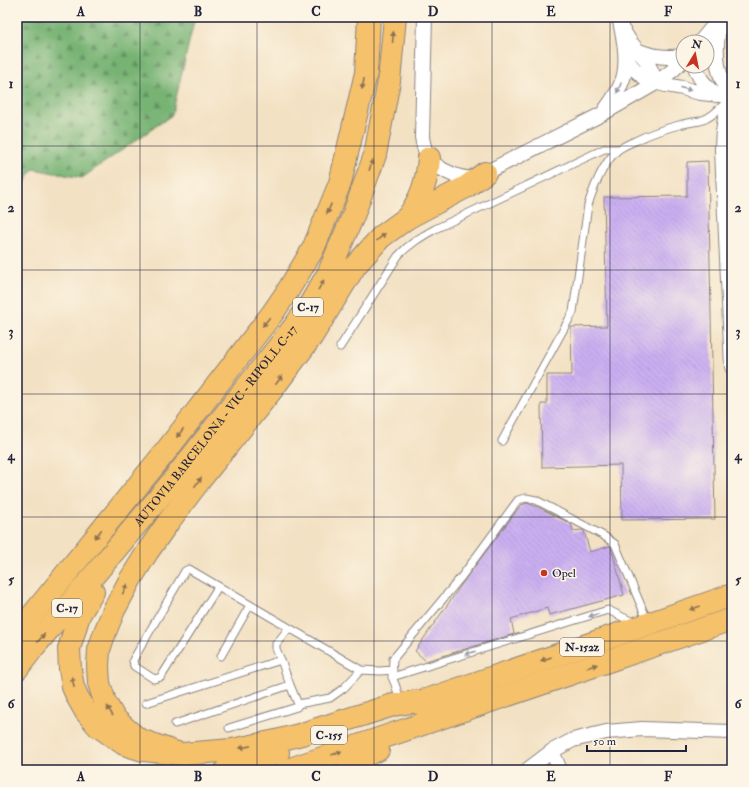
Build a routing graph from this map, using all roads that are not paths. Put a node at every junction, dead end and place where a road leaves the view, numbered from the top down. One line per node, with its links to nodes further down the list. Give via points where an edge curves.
1 (369, 17): 30 (highway, AUTOVIA BARCELONA - VIC - RIPOLL C-17 / C-17, one-way to 30, via 366,73 340,183 312,249 272,314 166,452)
2 (395, 17): 26 (highway, AUTOVIA BARCELONA - VIC - RIPOLL C-17 / C-17, one-way to 2, via 294,327 328,274 353,216 374,155 390,81)
3 (425, 17): 19 (street, via 422,137)
4 (721, 17): 6 (street); 13 (street, via 716,50)
5 (620, 23): 7 (street); 9 (street)
6 (707, 34)
7 (639, 52): 8 (street, via 658,57); 14 (street, via 649,65)
8 (675, 57)
9 (626, 58): 14 (street, via 637,72); 17 (street, one-way to 17, via 620,86)
10 (675, 68): 14 (street)
11 (715, 70): 13 (street)
12 (697, 74): 15 (street)
13 (721, 77): 16 (street)
14 (656, 83): 15 (street, one-way to 15); 17 (street)
15 (716, 95): 16 (street)
16 (732, 97): 18 (lane, via 707,118 665,128); 22 (street, via 722,134)
17 (602, 114): 20 (street)
18 (620, 149): 23 (lane, via 604,149 435,229 405,248); 25 (lane, via 600,175 588,205 573,312)
19 (429, 158): 20 (street, via 455,176 473,178); 21 (highway, via 424,187)
20 (485, 173): 21 (highway, via 466,187)
21 (407, 218): 51 (highway, one-way to 21, via 138,739 114,718 105,702 99,683 99,650 114,610 130,580 169,521 312,336 355,266 381,237)
22 (730, 255): 24 (street)
23 (340, 347)
24 (732, 367)
25 (502, 441)
26 (117, 548): 38 (highway, AUTOVIA BARCELONA - VIC - RIPOLL C-17 / C-17, one-way to 26); 51 (highway, one-way to 26, via 143,750 124,744 108,734 86,712 74,687 69,649 79,615 106,575)
27 (218, 587): 27 (lane, via 161,677 154,679 134,666 133,660 185,571 189,569); 29 (lane)
28 (732, 596): 32 (highway, N-152z, one-way to 32)
29 (250, 605): 33 (lane); 36 (lane)
30 (34, 612): 34 (highway); 35 (highway, AUTOVIA BARCELONA - VIC - RIPOLL C-17 / C-17)
31 (732, 619): 42 (highway, N-152z, one-way to 31)
32 (646, 625): 40 (lane, one-way to 40, via 608,610); 40 (lane, via 615,544 536,500 526,498 518,500 462,576 393,659); 43 (highway, N-152z, one-way to 43)
33 (288, 628): 37 (lane, via 276,644); 39 (lane)
34 (17, 630)
35 (17, 634)
36 (221, 656)
37 (281, 660): 41 (lane); 44 (lane)
38 (17, 668)
39 (361, 670): 40 (lane); 45 (lane, via 330,698)
40 (392, 673): 46 (lane, via 398,698)
41 (290, 685): 45 (lane); 47 (lane)
42 (515, 692): 53 (highway, N-152z, one-way to 42); 54 (highway, via 484,710 364,756)
43 (432, 699): 46 (highway); 52 (highway, C-155)
44 (146, 703)
45 (298, 704): 48 (lane, via 297,708)
46 (394, 705): 51 (highway, one-way to 51, via 276,741 232,750)
47 (175, 724)
48 (229, 728)
49 (732, 732): 50 (street, via 642,729 606,732 573,740)
50 (552, 751): 55 (street); 56 (street)
51 (177, 753)
52 (226, 770)
53 (287, 770)
54 (348, 770)
55 (527, 770)
56 (560, 770)

